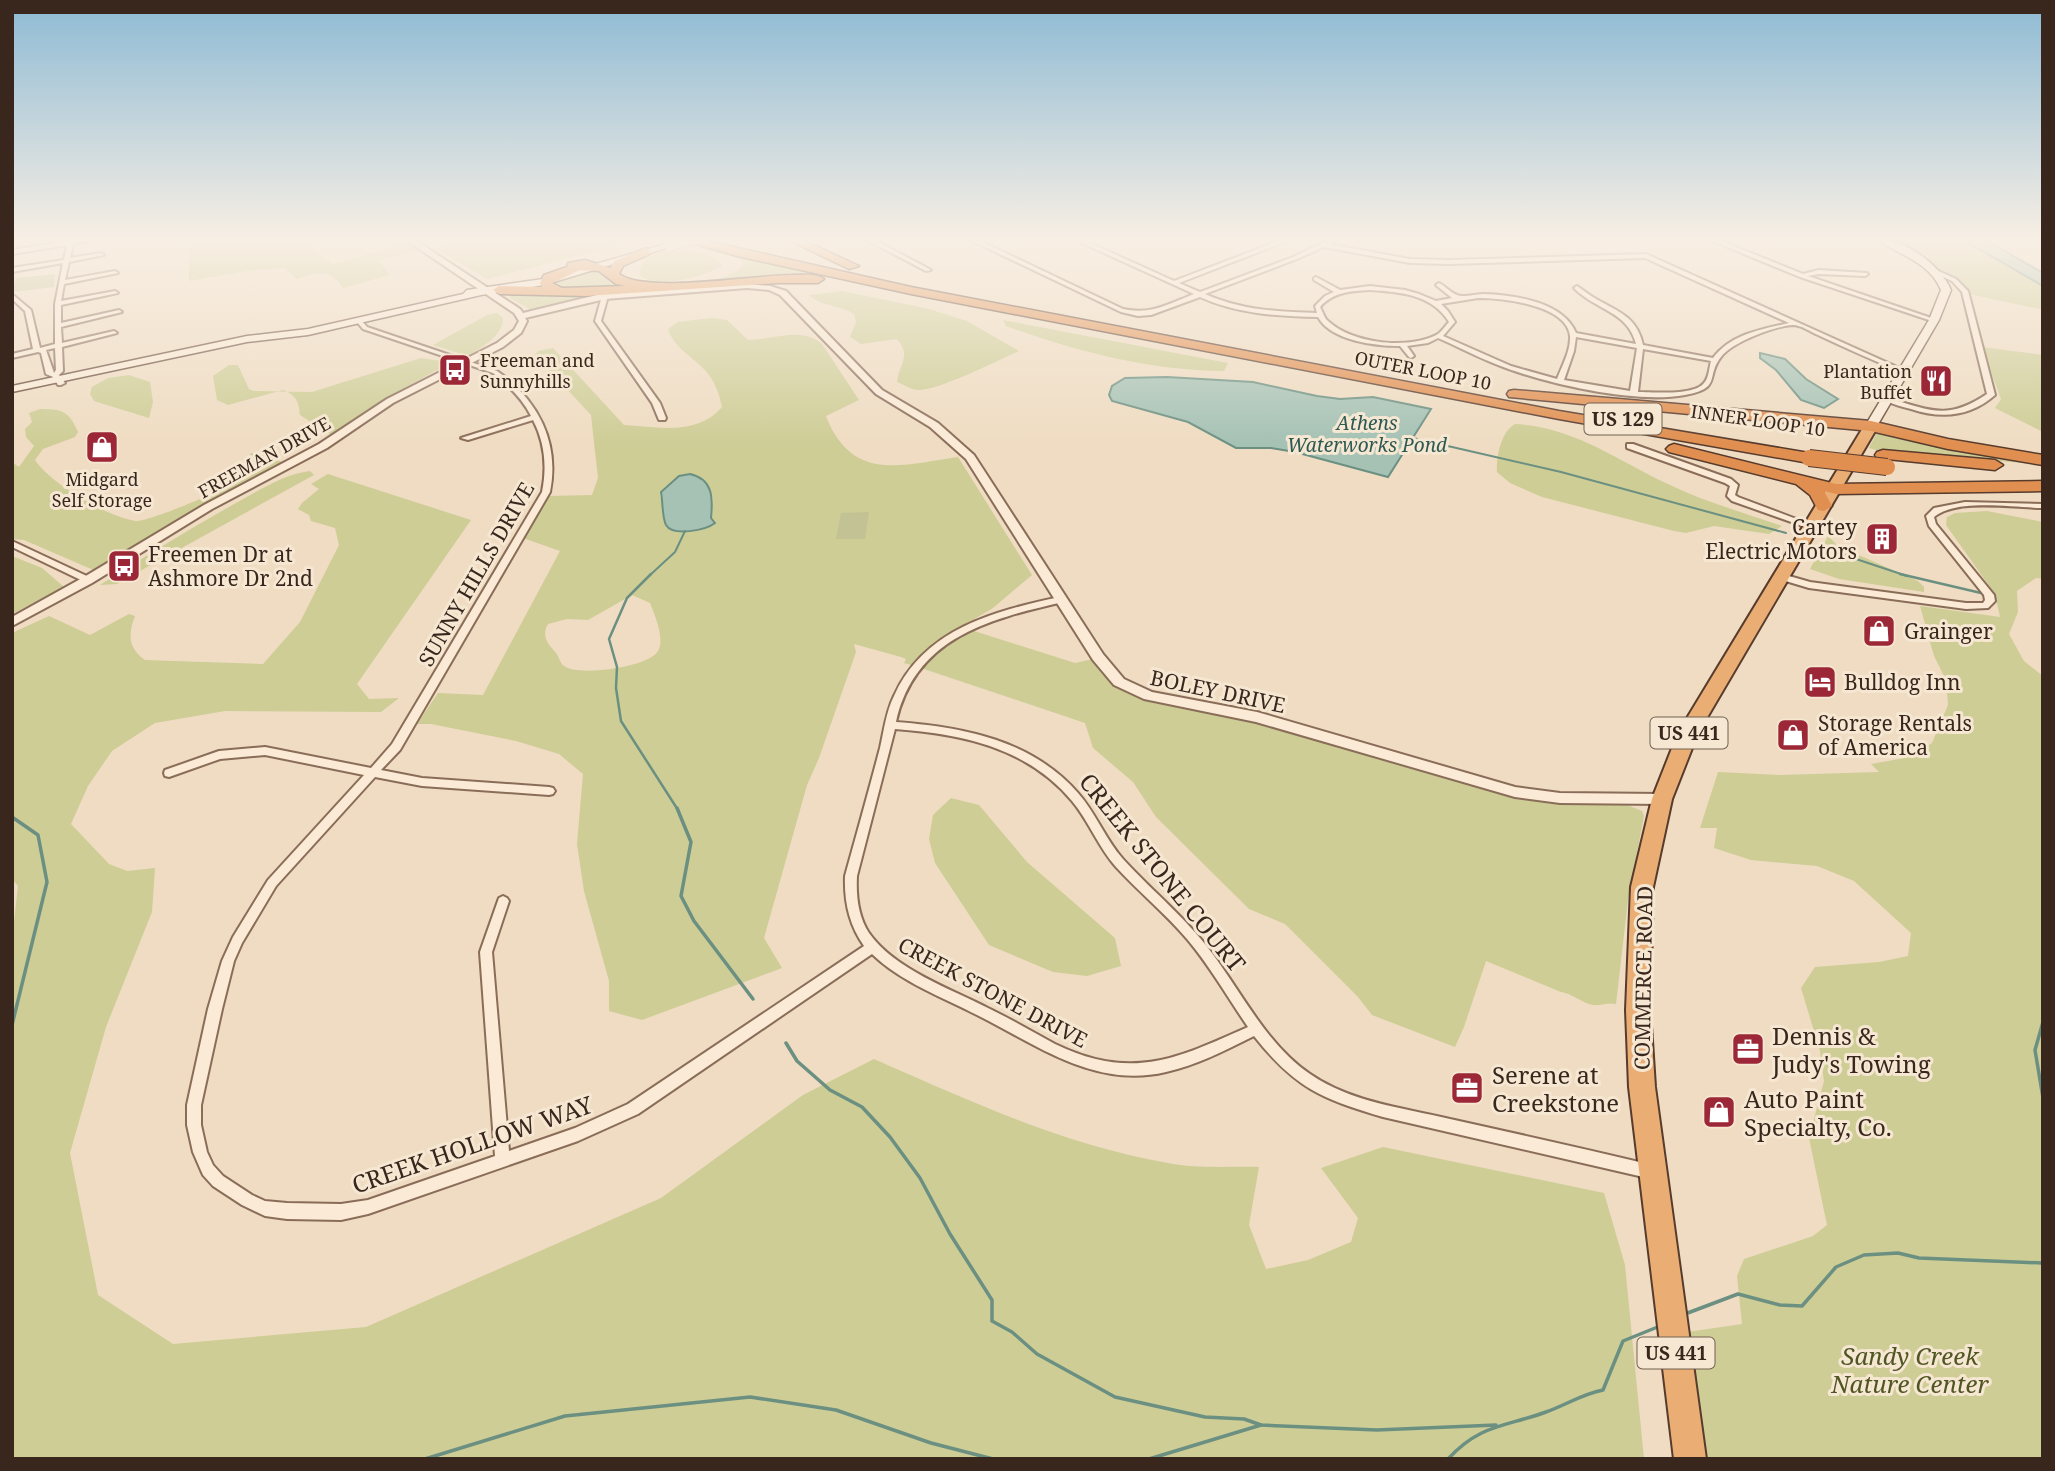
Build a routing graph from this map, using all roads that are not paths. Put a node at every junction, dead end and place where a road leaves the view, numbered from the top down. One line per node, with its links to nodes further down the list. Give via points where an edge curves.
1 (24, 307): 37 (street)
2 (58, 307): 28 (street)
3 (408, 307): 30 (main road)
4 (419, 307): 26 (main road)
5 (511, 307): 24 (street)
6 (561, 307): 24 (street)
7 (602, 307): 51 (street, via 598,321)
8 (798, 307): 69 (street, BOLEY DRIVE, via 879,393 934,425 970,457)
9 (1018, 307): 48 (highway, OUTER LOOP 10 / US 129)
10 (1032, 307): 44 (highway, US 129)
11 (1114, 307): 12 (street, via 1138,314)
12 (1167, 307)
13 (1236, 307): 23 (street, via 1252,312)
14 (1317, 307): 23 (street)
15 (1439, 307): 32 (street, via 1452,322)
16 (1537, 307): 31 (street, via 1562,318)
17 (1606, 307): 35 (street, via 1628,321)
18 (1759, 307): 27 (street)
19 (1894, 307): 25 (street)
20 (1939, 307): 25 (main road)
21 (1969, 307): 49 (street, via 1991,395 1971,409 1945,415)
22 (119, 313): 28 (street)
23 (1318, 315): 34 (street, via 1325,324 1358,339)
24 (522, 316): 41 (street, FREEMAN DRIVE, via 518,331 510,338)
25 (1934, 320): 42 (main road)
26 (359, 321): 30 (main road); 41 (street, SUNNY HILLS DRIVE, via 374,332)
27 (1795, 323): 40 (street, via 1731,344); 42 (street)
28 (60, 326): 36 (street)
29 (114, 333): 36 (street)
30 (292, 333): 33 (main road)
31 (1574, 335): 35 (street); 45 (street)
32 (1440, 337): 34 (street); 45 (street, via 1507,366)
33 (257, 339): 43 (main road); 43 (main road)
34 (1402, 344): 39 (street)
35 (1640, 345): 40 (street); 47 (street)
36 (57, 346): 37 (street); 43 (street)
37 (37, 350): 38 (street); 43 (street, via 44,352)
38 (12, 356)
39 (1411, 356)
40 (1714, 360): 47 (street, via 1706,387 1686,394)
41 (468, 362): 50 (street, SUNNY HILLS DRIVE, via 510,381 527,400); 68 (street, FREEMAN DRIVE, via 390,401 323,446 214,503)
42 (1903, 371): 49 (main road)
43 (56, 374): 46 (main road); 46 (main road)
44 (1430, 381): 52 (highway, via 1560,399); 55 (highway, INNER LOOP 10 / US 129)
45 (1560, 381): 47 (street)
46 (15, 390)
47 (1634, 393)
48 (1444, 394): 55 (highway, OUTER LOOP 10 / US 129, via 1598,423); 60 (highway)
49 (1888, 400): 52 (main road)
50 (534, 417): 53 (street); 73 (street, SUNNY HILLS DRIVE, via 551,462 546,492 408,729)
51 (662, 418)
52 (1871, 426): 56 (highway); 62 (highway, COMMERCE ROAD / US 441)
53 (465, 438)
54 (1630, 446): 65 (street, via 1728,481 1734,485 1731,496 1735,499)
55 (1813, 453): 57 (highway, OUTER LOOP 10 / US 129, bridge)
56 (2043, 460)
57 (1885, 461): 58 (highway, US 129); 59 (highway, OUTER LOOP 10 / US 129)
58 (2043, 468)
59 (2043, 479)
60 (1800, 480): 62 (highway); 63 (highway, via 1817,492)
61 (2043, 486): 62 (highway)
62 (1836, 489): 63 (highway, COMMERCE ROAD / US 441)
63 (1824, 506): 65 (highway, COMMERCE ROAD / US 441)
64 (2043, 506): 67 (street, via 1951,505 1930,516 1989,595 1985,606 1838,589)
65 (1811, 526): 67 (highway, COMMERCE ROAD / US 441)
66 (12, 544): 68 (street)
67 (1782, 577): 75 (highway, COMMERCE ROAD / US 441, via 1688,733)
68 (88, 580): 70 (street, FREEMAN DRIVE)
69 (1060, 600): 71 (street, CREEK STONE DRIVE, via 987,618 939,644 906,681); 75 (street, BOLEY DRIVE, via 1112,675 1127,688 1149,696 1257,717 1515,792 1559,798)
70 (12, 622)
71 (891, 725): 77 (street, CREEK STONE DRIVE, via 851,876 856,921); 78 (street, CREEK STONE COURT, via 979,737 1017,752 1048,772 1073,795 1119,861 1204,950)
72 (169, 773): 73 (street, via 219,755 265,751)
73 (373, 773): 74 (street, via 422,782); 79 (street, CREEK HOLLOW WAY, via 272,883 237,941 228,961 194,1105 200,1152 218,1181 247,1200 265,1209 314,1213 368,1207)
74 (549, 791)
75 (1662, 799): 80 (highway, COMMERCE ROAD / US 441, via 1642,887 1638,962 1642,1087)
76 (503, 901): 79 (street, via 486,952)
77 (872, 947): 78 (street, CREEK STONE DRIVE, via 899,967 1067,1056 1101,1067 1156,1068); 79 (street, CREEK HOLLOW WAY, via 633,1109)
78 (1257, 1029): 80 (street, CREEK STONE COURT, via 1301,1076 1343,1098)
79 (503, 1161)
80 (1652, 1172): 81 (highway, COMMERCE ROAD / US 441)
81 (1662, 1247): 82 (highway, COMMERCE ROAD / US 441)
82 (1690, 1459)

